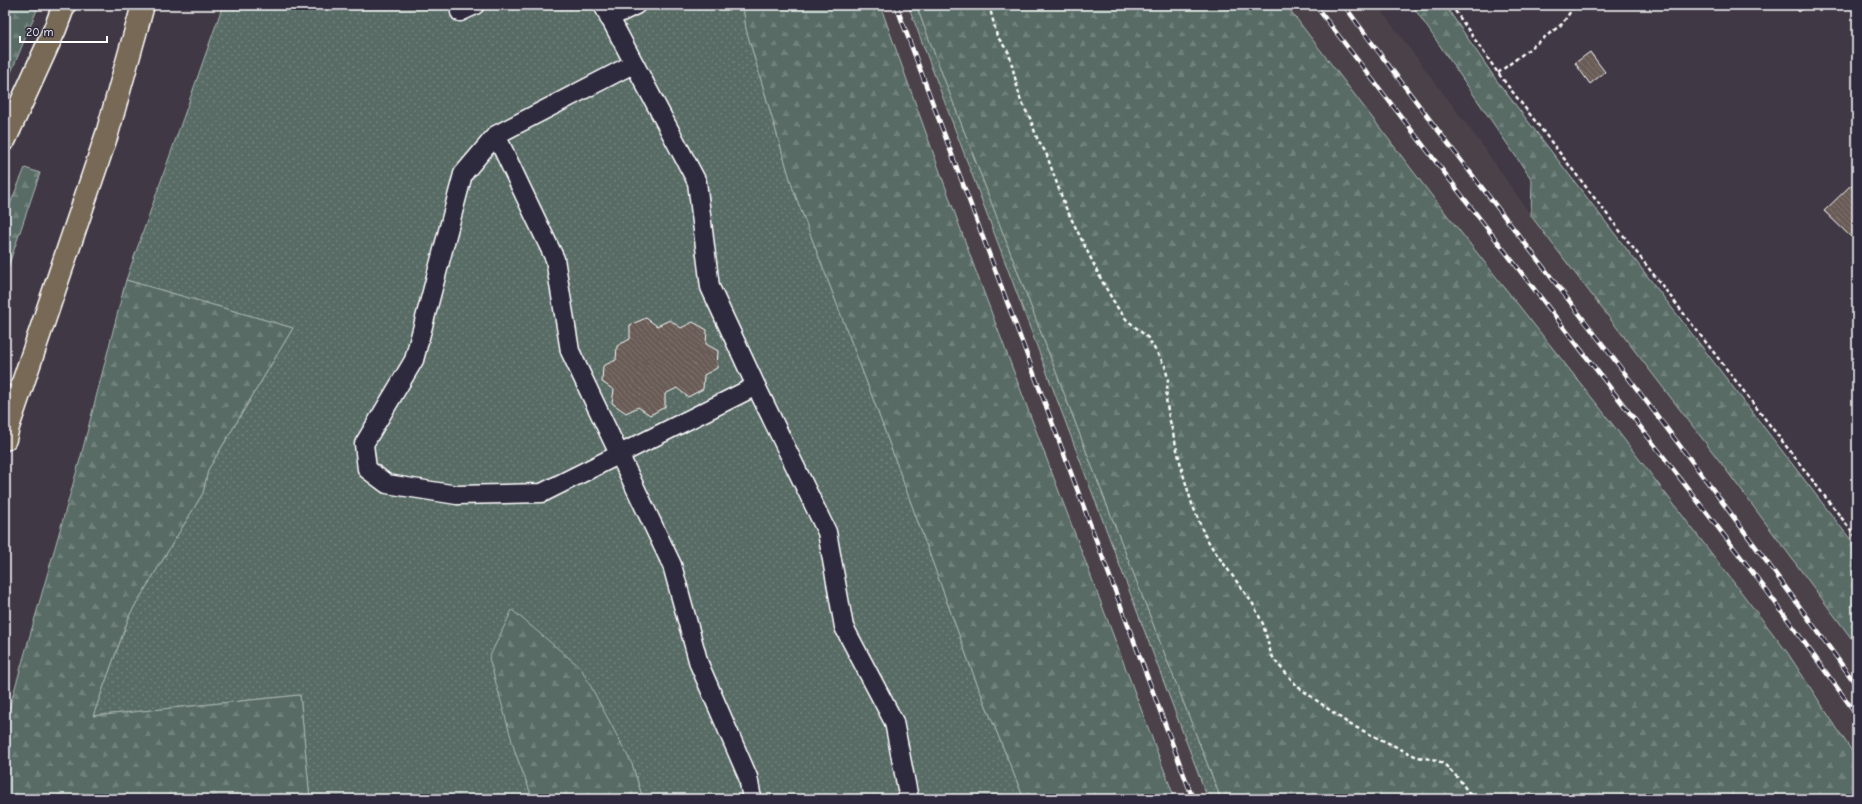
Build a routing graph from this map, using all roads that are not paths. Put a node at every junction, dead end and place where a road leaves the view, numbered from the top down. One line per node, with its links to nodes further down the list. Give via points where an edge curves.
1 (64, 5): 7 (highway)
2 (142, 5): 9 (highway, via 107,134)
3 (636, 5): 4 (lane)
4 (606, 12): 5 (lane)
5 (634, 64): 6 (lane); 8 (lane, via 697,182 710,287)
6 (496, 136): 10 (lane, via 555,259 570,351); 10 (lane, via 463,174 414,360 364,444 367,469 387,484 457,495 542,493)
7 (5, 140)
8 (756, 386): 10 (lane); 12 (lane, via 827,532 844,627 894,722)
9 (6, 433)
10 (620, 454): 11 (lane, via 672,565 700,664 748,777)
11 (752, 799)
12 (909, 799)

